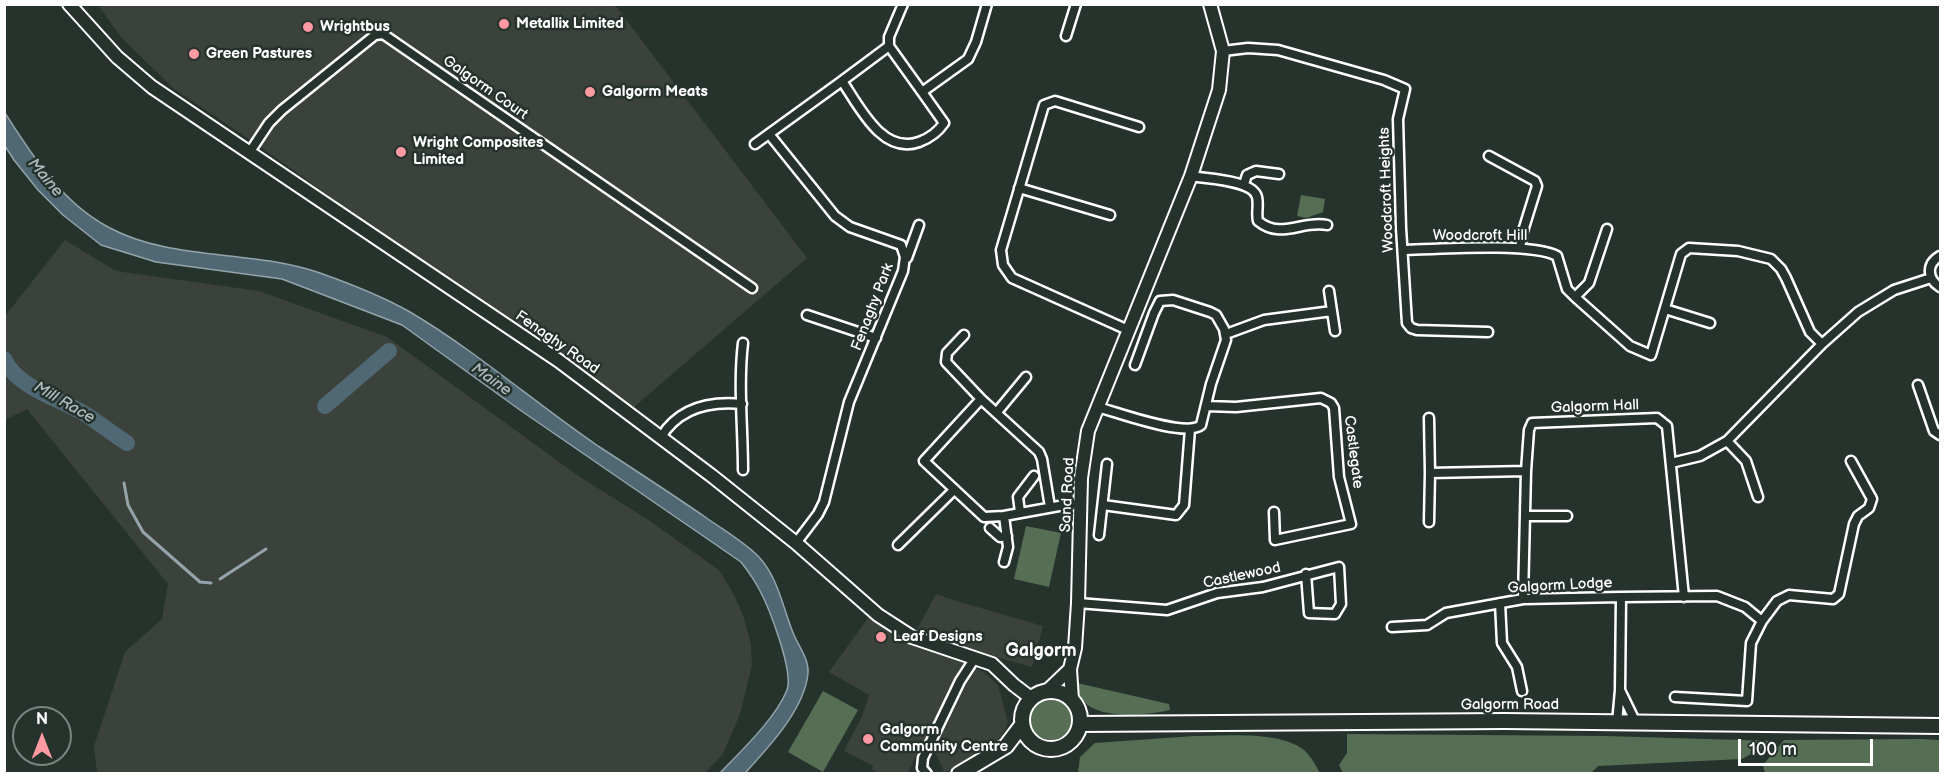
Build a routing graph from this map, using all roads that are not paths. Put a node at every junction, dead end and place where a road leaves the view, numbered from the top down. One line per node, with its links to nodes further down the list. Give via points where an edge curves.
1 (69, 4): 14 (street, Fenaghy Road, via 117,57 152,87)
2 (903, 4): 7 (street)
3 (987, 4): 10 (street, via 968,58)
4 (1076, 4): 6 (street)
5 (1210, 4): 8 (street, Sand Road)
6 (1066, 36)
7 (889, 46): 9 (street); 10 (street)
8 (1223, 51): 17 (street, Sand Road, via 1219,90); 25 (street, Woodcroft Heights, via 1278,50 1405,89 1398,119)
9 (842, 81): 10 (street, via 879,133 902,145 932,136 944,123); 12 (street)
10 (922, 92)
11 (1139, 127): 19 (street, via 1049,102 1044,105)
12 (769, 134): 13 (street); 27 (street, Fenaghy Park, via 835,216 850,227 901,245 906,257)
13 (754, 144)
14 (249, 153): 30 (street, Galgorm Court, via 282,110 375,35 383,34); 56 (street, Fenaghy Road, via 559,362)
15 (1489, 156): 24 (street, via 1535,181 1537,186)
16 (1279, 174): 18 (street, via 1253,171)
17 (1191, 176): 18 (street); 37 (street, Sand Road)
18 (1244, 184): 22 (street, via 1254,190 1258,221 1266,228 1288,230 1312,223)
19 (1018, 188): 20 (street); 37 (street, via 1001,250 1003,265 1012,278)
20 (1110, 214)
21 (919, 225): 27 (street)
22 (1327, 225)
23 (1606, 229): 32 (street, via 1588,283)
24 (1521, 248): 25 (street, Woodcroft Hill); 32 (street, Woodcroft Hill, via 1557,256 1568,289)
25 (1403, 250): 39 (street, Woodcroft Heights, via 1407,323 1411,328)
26 (1941, 256): 28 (street, via 1932,262)
27 (903, 270): 42 (street, Fenaghy Park)
28 (1931, 278): 29 (street); 44 (street, via 1893,290 1858,312)
29 (1941, 287)
30 (752, 288)
31 (1329, 291): 34 (street)
32 (1575, 297): 33 (street, Woodcroft Hill, via 1630,346 1651,355)
33 (1665, 309): 36 (street); 44 (street, via 1682,254 1689,248 1738,251 1771,259 1780,269 1810,332)
34 (1332, 311): 38 (street); 40 (street, via 1264,320)
35 (807, 315): 42 (street)
36 (1710, 323)
37 (1128, 330): 51 (street, Sand Road)
38 (1335, 331)
39 (1488, 332)
40 (1226, 334): 45 (street, via 1216,315 1165,299 1157,305); 50 (street)
41 (964, 335): 48 (street, via 947,353 946,362)
42 (876, 338): 79 (street, Fenaghy Park, via 849,402 824,502)
43 (743, 343): 49 (street)
44 (1822, 344): 57 (street)
45 (1135, 365)
46 (1026, 377): 52 (street)
47 (1918, 385): 55 (street, via 1934,432)
48 (981, 399): 52 (street); 65 (street, via 924,461)
49 (742, 404): 56 (street, via 720,402 691,409 667,427); 61 (street)
50 (1206, 406): 54 (street, via 1201,425); 71 (street, Castlegate, via 1236,408 1321,398 1331,403 1339,477 1351,524 1275,540)
51 (1097, 407): 54 (street); 67 (street, Sand Road, via 1088,431)
52 (997, 412): 69 (street, via 1039,452)
53 (1429, 418): 63 (street)
54 (1190, 429): 68 (street, via 1184,505 1176,515)
55 (1941, 435)
56 (661, 437): 79 (street, Fenaghy Road)
57 (1727, 441): 60 (street, via 1700,456); 66 (street, via 1746,461)
58 (1851, 461): 88 (street, via 1872,499 1854,524 1839,594 1833,599 1789,595 1777,601)
59 (1107, 464): 68 (street)
60 (1671, 464): 62 (street, Galgorm Hall, via 1667,426 1657,418 1532,423); 84 (street, Galgorm Hall)
61 (743, 470)
62 (1526, 471): 63 (street); 73 (street, Galgorm Hall)
63 (1430, 473): 75 (street)
64 (1034, 476): 70 (street, via 1018,497)
65 (954, 490): 72 (street, via 984,517); 80 (street)
66 (1758, 497)
67 (1081, 505): 69 (street); 86 (street, Sand Road)
68 (1103, 505): 77 (street)
69 (1050, 507): 70 (street)
70 (1020, 512): 72 (street)
71 (1274, 512)
72 (1004, 516): 78 (street)
73 (1526, 516): 74 (street); 85 (street, Galgorm Hall)
74 (1567, 516)
75 (1429, 522)
76 (990, 528): 78 (street, via 1000,537)
77 (1099, 535)
78 (1007, 536): 81 (street)
79 (796, 543): 90 (street, Fenaghy Road, via 878,615 912,637)
80 (898, 545)
81 (1004, 562)
82 (1306, 574): 82 (street, Castlewood, via 1310,613 1335,614 1341,604 1339,567); 86 (street, Castlewood, via 1263,587 1217,593 1167,610)
83 (1621, 597): 84 (street, Galgorm Lodge); 85 (street, Galgorm Lodge); 92 (street, Galgorm Lodge)
84 (1684, 597): 88 (street, Galgorm Lodge, via 1717,596 1731,600)
85 (1523, 599): 87 (street, Galgorm Lodge)
86 (1078, 603): 91 (street, Sand Road)
87 (1500, 603): 89 (street, Galgorm Lodge, via 1446,613 1427,626); 94 (street, Galgorm Lodge, via 1502,643 1517,667)
88 (1762, 621): 95 (street, via 1752,643 1747,700)
89 (1392, 627)
90 (975, 658): 96 (street, Fenaghy Road, via 992,664); 105 (street, via 923,758 922,768)
91 (1070, 669): 93 (street); 97 (street, Sand Road)
92 (1620, 690): 98 (street, Galgorm Lodge); 99 (street, Galgorm Lodge)
93 (1047, 691): 96 (main road); 97 (main road)
94 (1522, 691)
95 (1675, 697)
96 (1031, 698): 101 (main road, via 1022,712)
97 (1072, 700): 100 (main road)
98 (1617, 717): 99 (main road, Galgorm Road); 100 (main road, Galgorm Road, via 1602,723)
99 (1635, 723): 102 (main road, Galgorm Road)
100 (1080, 724): 104 (main road, via 1065,746)
101 (1022, 725): 103 (main road); 104 (main road, via 1026,736)
102 (1941, 726)
103 (1006, 746): 104 (main road); 106 (main road)
104 (1039, 747)
105 (927, 774)
106 (959, 774)

